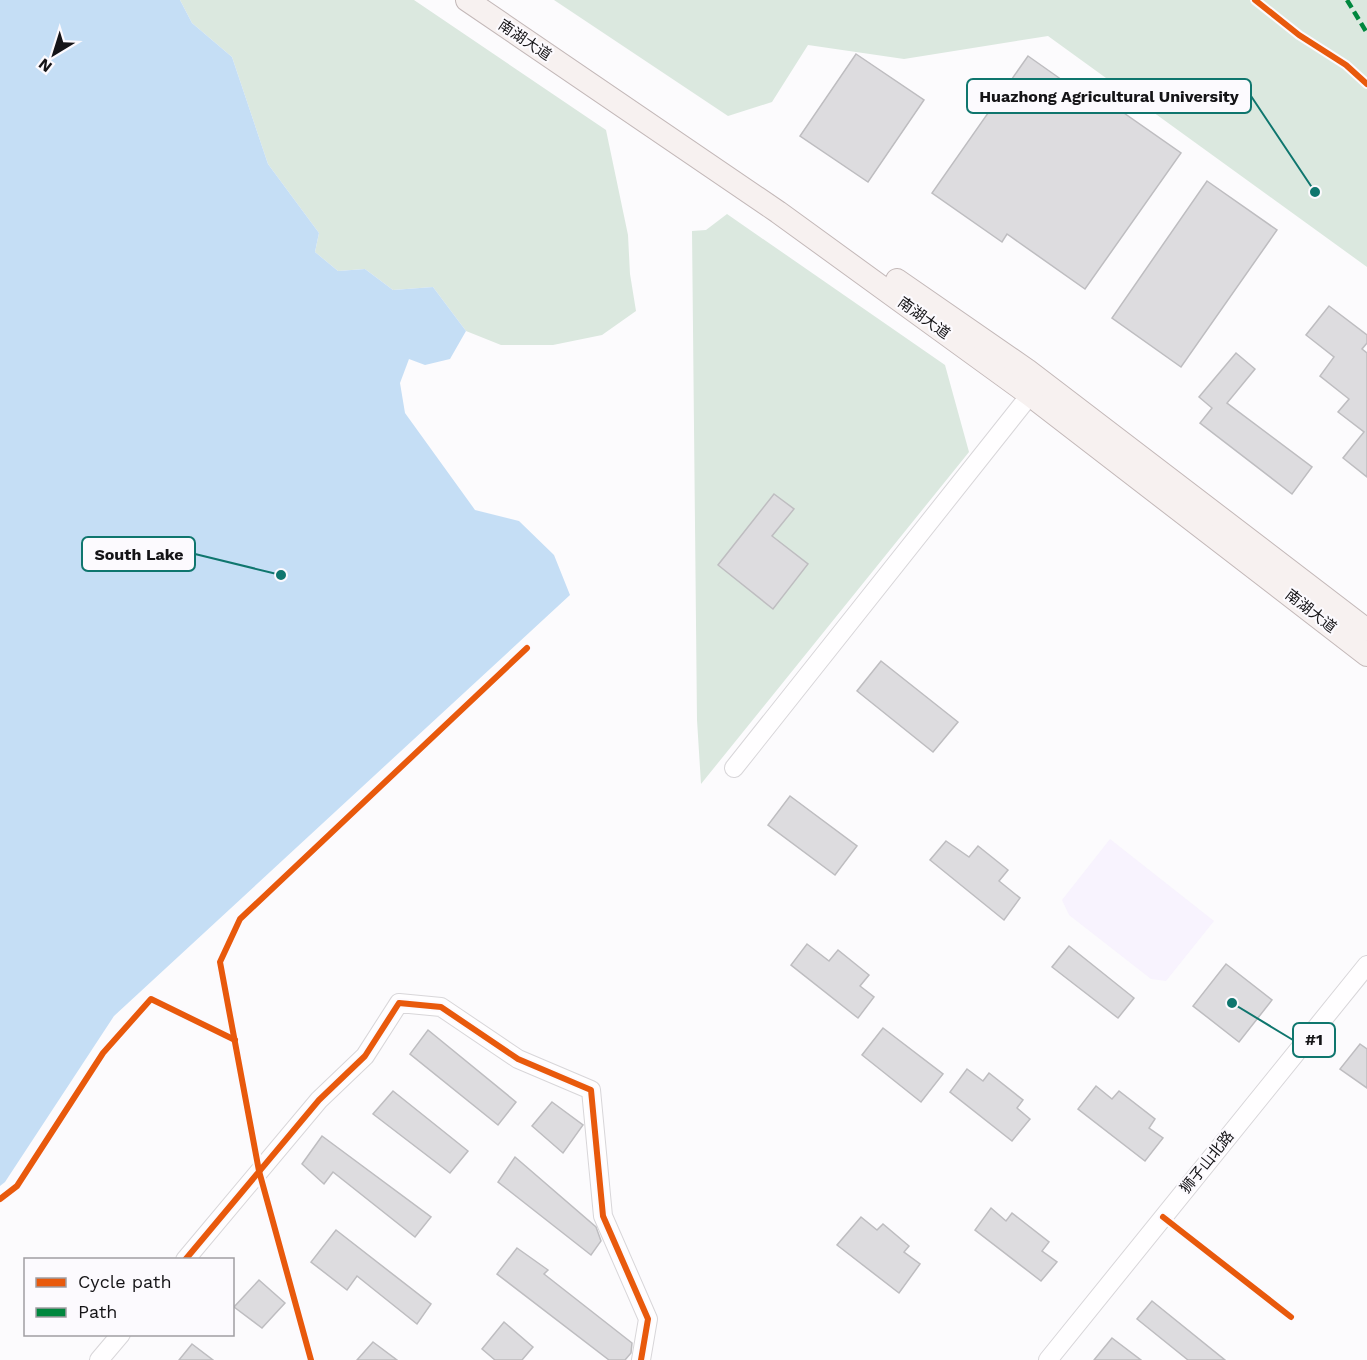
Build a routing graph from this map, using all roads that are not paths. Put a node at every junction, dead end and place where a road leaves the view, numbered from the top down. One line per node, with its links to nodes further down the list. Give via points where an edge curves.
1 (467, 0): 3 (main road, 南湖大道, via 778,212)
2 (493, 0): 4 (main road, 南湖大道, via 1027,370)
3 (1030, 395): 5 (main road, 南湖大道); 6 (street)
4 (1367, 630)
5 (1367, 655)
6 (734, 768)
7 (1367, 965): 12 (street, 狮子山北路)
8 (187, 1258): 11 (street, via 319,1100 365,1056 399,1003 441,1006 518,1059 591,1090 603,1216 648,1319)
9 (120, 1336): 10 (street)
10 (99, 1360)
11 (641, 1360)
12 (1048, 1360)

